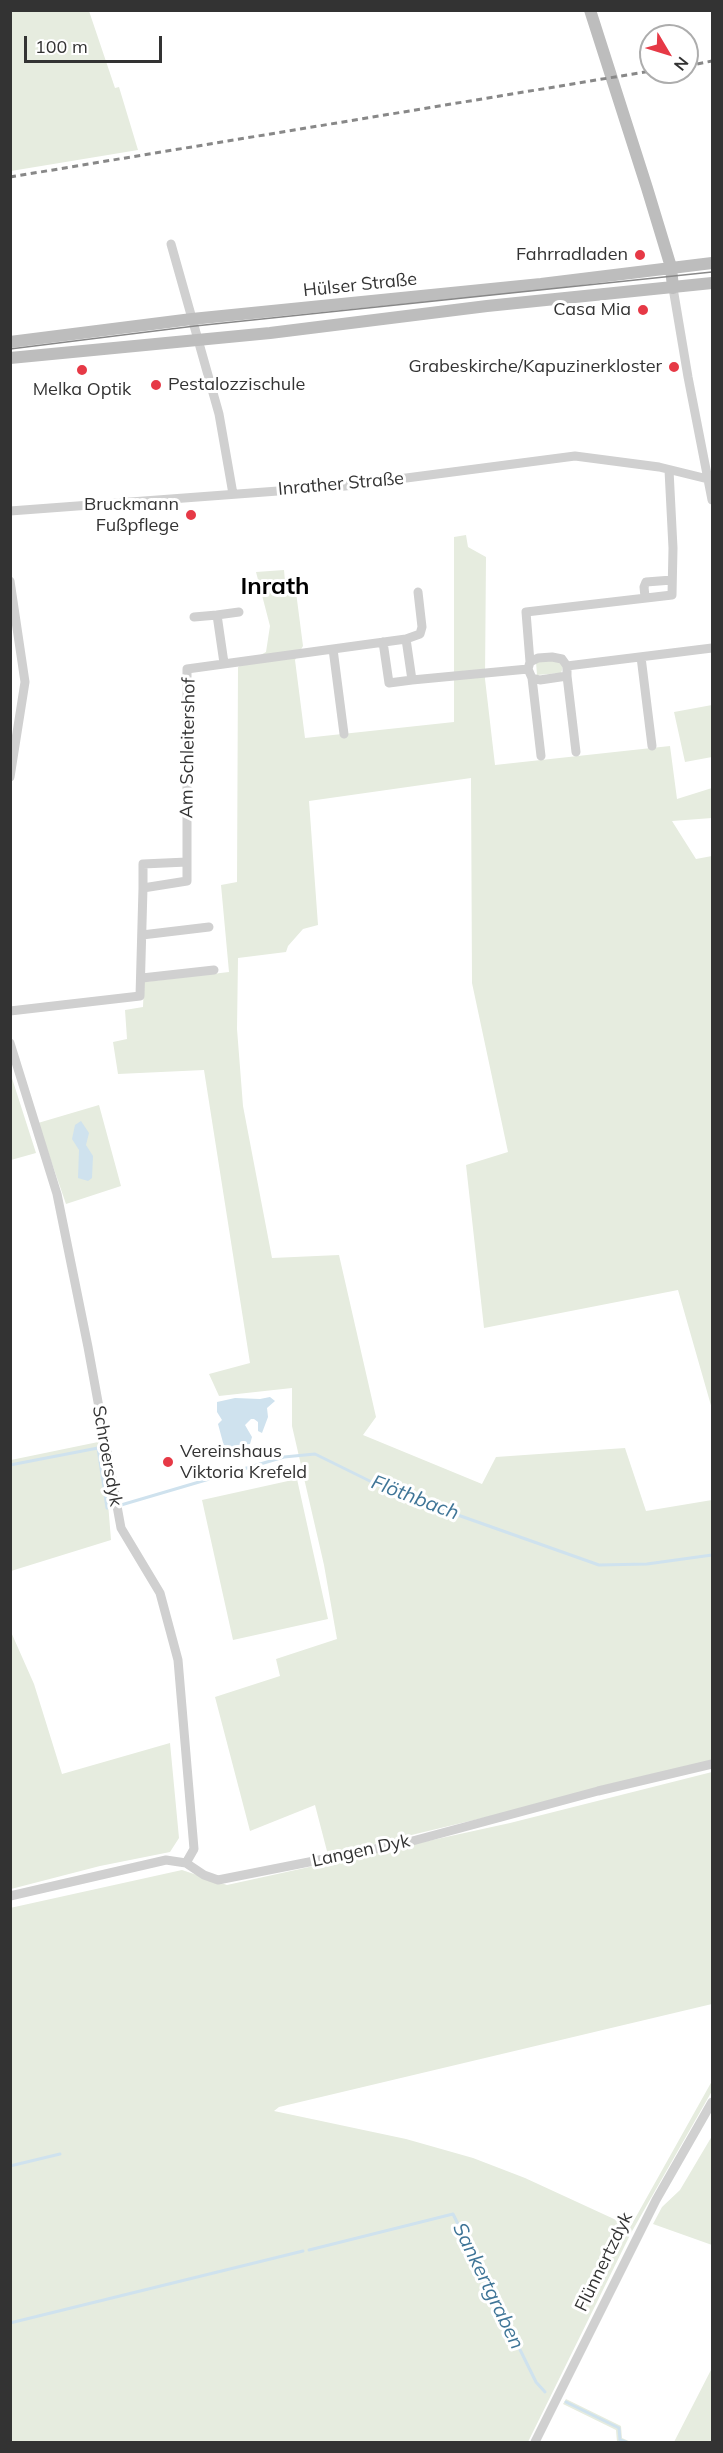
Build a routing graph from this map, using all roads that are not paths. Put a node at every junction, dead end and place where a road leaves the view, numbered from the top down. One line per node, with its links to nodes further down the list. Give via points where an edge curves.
1 (590, 10): 4 (street)
2 (171, 244): 7 (street)
3 (712, 263): 4 (street, Hülser Straße)
4 (671, 267): 6 (street); 7 (street, Hülser Straße)
5 (712, 283): 6 (street, Hülser Straße)
6 (673, 288): 8 (street, Hülser Straße); 12 (street)
7 (192, 319): 8 (street); 9 (street, Hülser Straße)
8 (199, 340): 10 (street, Hülser Straße); 13 (street, via 219,414)
9 (10, 342)
10 (10, 358)
11 (669, 470): 12 (street, Inrather Straße); 13 (street, Inrather Straße, via 575,456 345,486); 16 (street)
12 (710, 481): 14 (street)
13 (233, 494): 15 (street, Inrather Straße)
14 (712, 500)
15 (10, 511)
16 (672, 580): 19 (street, via 646,582); 19 (street, via 672,595)
17 (10, 581): 36 (street, via 25,682)
18 (418, 592): 23 (street, via 422,627 420,634)
19 (645, 597): 29 (street, via 526,612)
20 (239, 612): 21 (street)
21 (217, 615): 22 (street); 28 (street)
22 (194, 617)
23 (406, 639): 24 (street, Am Schleitershof); 31 (street)
24 (384, 642): 26 (street, Am Schleitershof); 31 (street, via 389,683)
25 (712, 648): 27 (street)
26 (333, 649): 28 (street, Am Schleitershof); 32 (street)
27 (641, 657): 30 (street); 33 (street)
28 (224, 663): 37 (street, Am Schleitershof, via 187,669)
29 (530, 670): 30 (street, via 540,680); 30 (street, via 538,658 552,657 562,659); 31 (street); 35 (street)
30 (567, 671): 34 (street)
31 (412, 680)
32 (344, 734)
33 (652, 746)
34 (576, 752)
35 (541, 756)
36 (10, 777)
37 (186, 862): 38 (street, Am Schleitershof, via 187,881); 38 (street, via 143,864)
38 (143, 888): 40 (street)
39 (208, 927): 40 (street)
40 (142, 935): 42 (street)
41 (214, 970): 42 (street)
42 (142, 978): 43 (street, via 140,996)
43 (10, 1011)
44 (10, 1043): 46 (street, Schroersdyk, via 57,1194 121,1528 160,1593 178,1660 194,1849)
45 (712, 1764): 46 (street, Langen Dyk, via 405,1843 218,1880)
46 (186, 1863): 47 (street, Langen Dyk, via 166,1860)
47 (10, 1896)
48 (712, 2102): 49 (street, Flünnertzdyk, via 656,2200)
49 (535, 2442)

